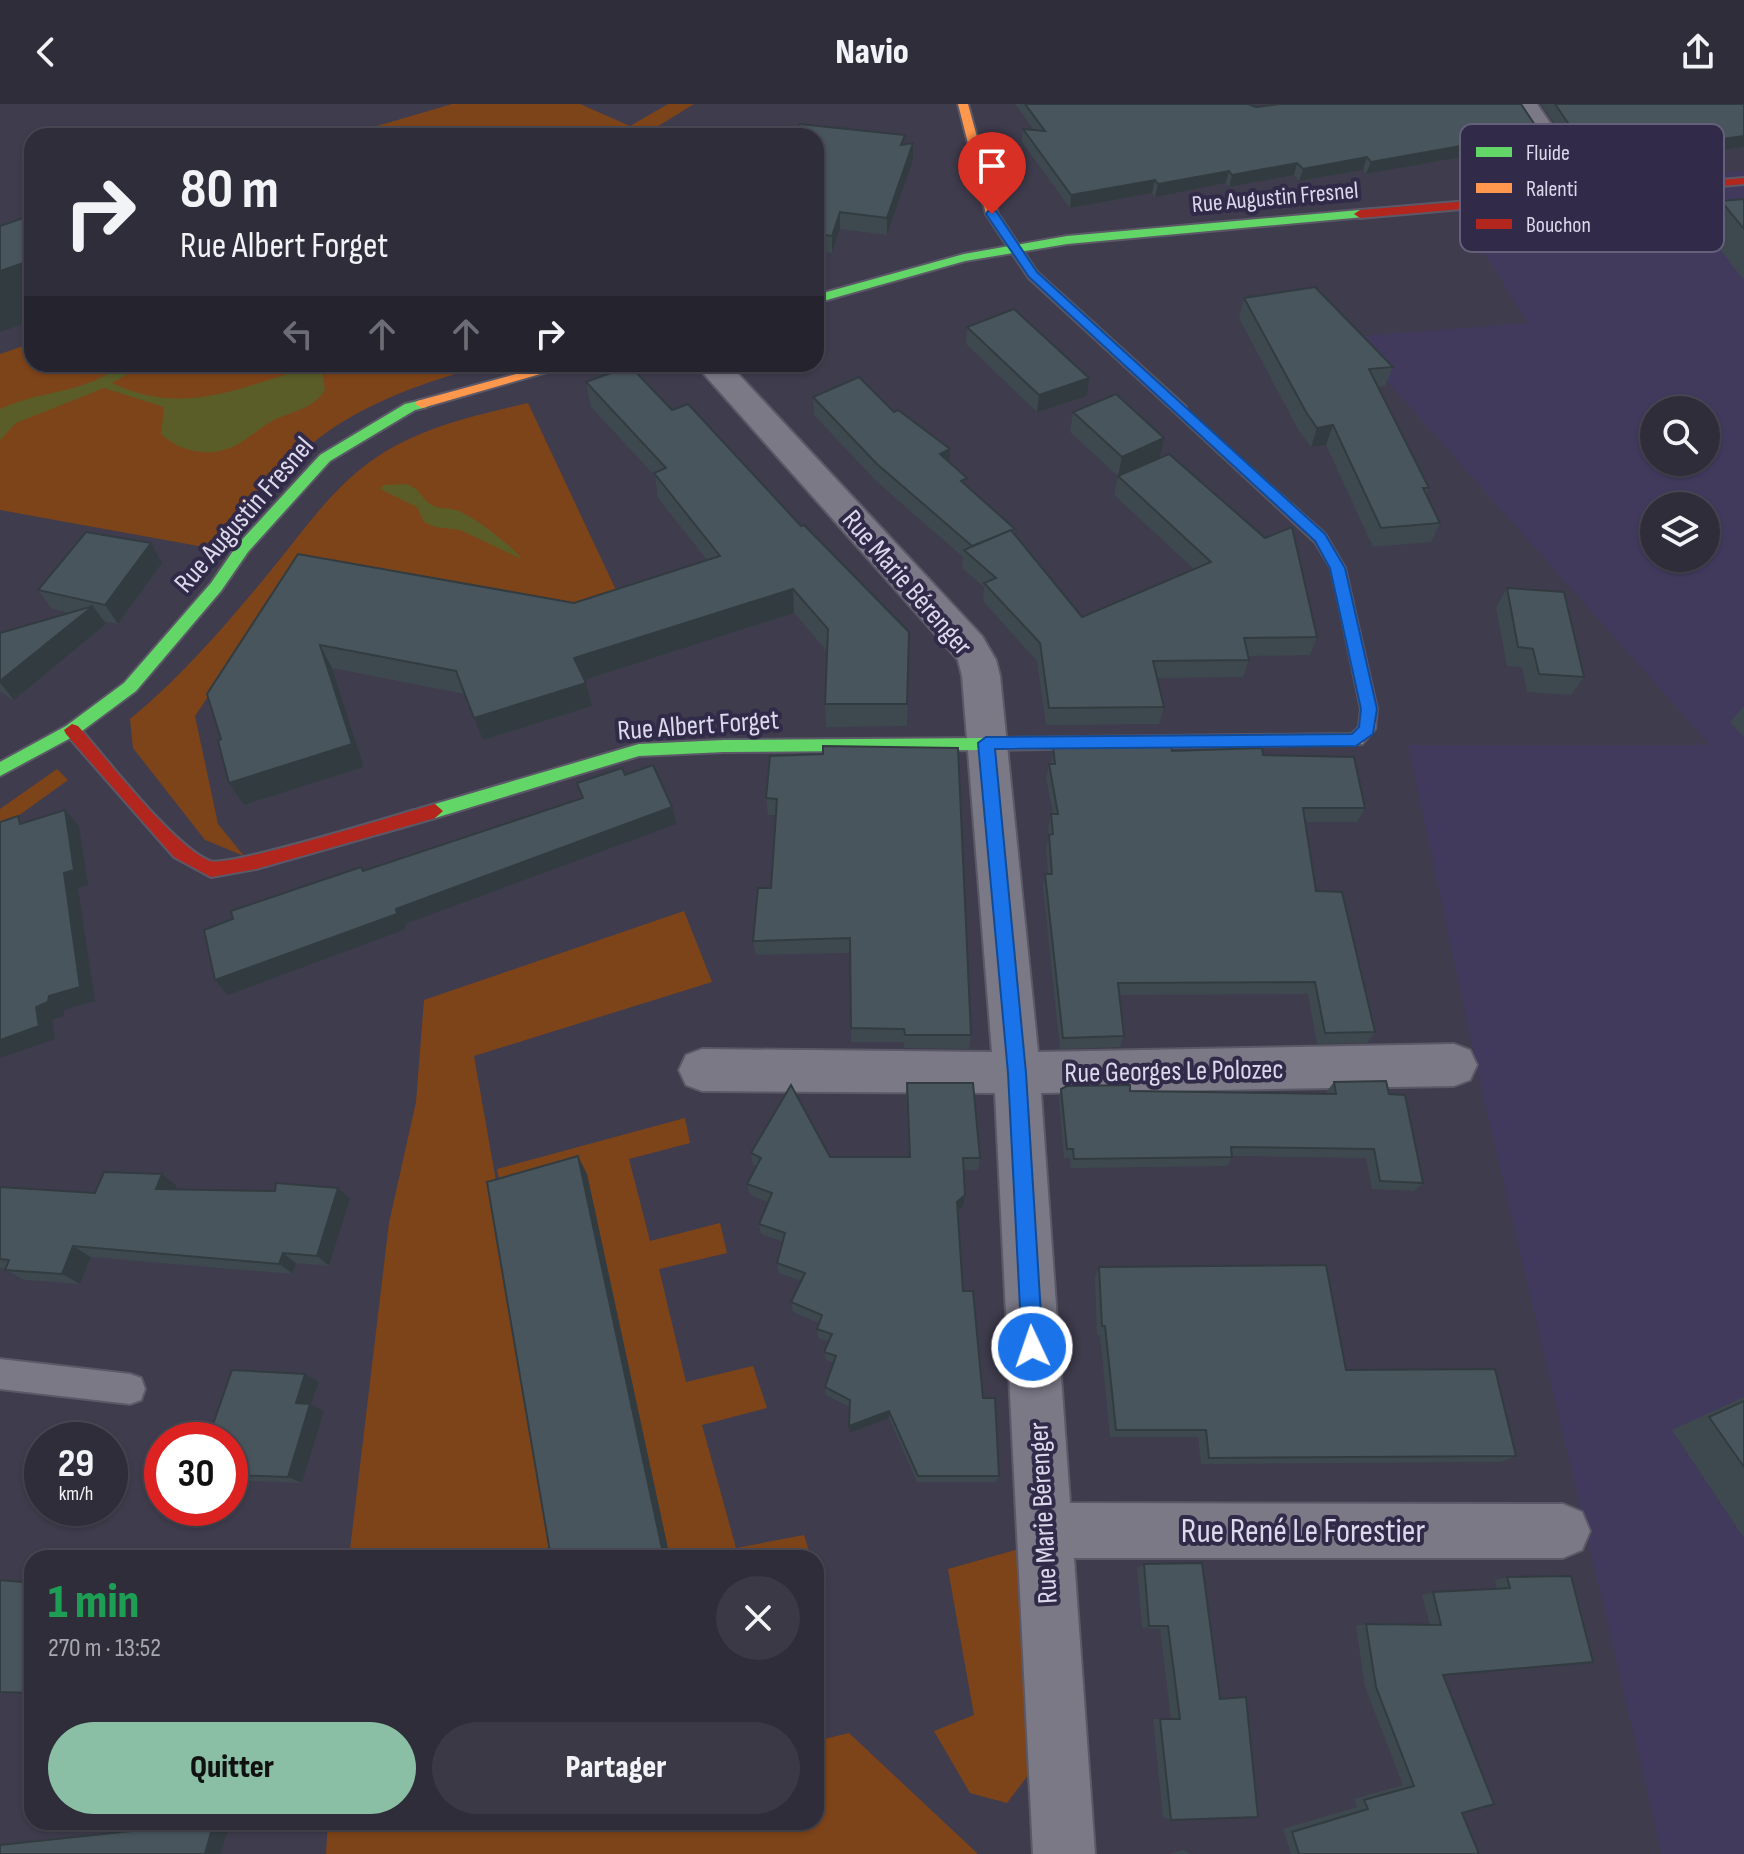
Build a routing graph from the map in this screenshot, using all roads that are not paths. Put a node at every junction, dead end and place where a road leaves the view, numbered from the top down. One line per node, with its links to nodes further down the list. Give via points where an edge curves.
1 (963, 104): 7 (street, via 992,214)
2 (1524, 104): 3 (street)
3 (1538, 124)
4 (1744, 181): 5 (street, Rue Augustin Fresnel)
5 (1724, 183)
6 (1460, 206): 7 (street, Rue Augustin Fresnel)
7 (1013, 248): 8 (street, Rue Augustin Fresnel); 12 (street, Rue Albert Forget, via 1033,275 1320,538 1338,568 1369,709 1367,729 1356,740)
8 (824, 297)
9 (539, 372): 11 (street, Rue Augustin Fresnel, via 410,407 325,458 243,548 130,687)
10 (718, 372): 12 (street, Rue Marie Bérenger, via 969,646 981,676)
11 (72, 730): 12 (street, Rue Albert Forget, via 180,852 211,870 302,849 639,750); 13 (street, Rue Augustin Fresnel)
12 (986, 743): 16 (street, Rue Marie Bérenger)
13 (0, 770)
14 (1454, 1065): 16 (street, Rue Georges Le Polozec)
15 (702, 1070): 16 (street, Rue Georges Le Polozec)
16 (1017, 1073): 19 (street, Rue Marie Bérenger)
17 (0, 1374): 18 (lane)
18 (130, 1389)
19 (1043, 1530): 20 (street, Rue René Le Forestier); 21 (street, Rue Marie Bérenger)
20 (1563, 1531)
21 (1064, 1854)

